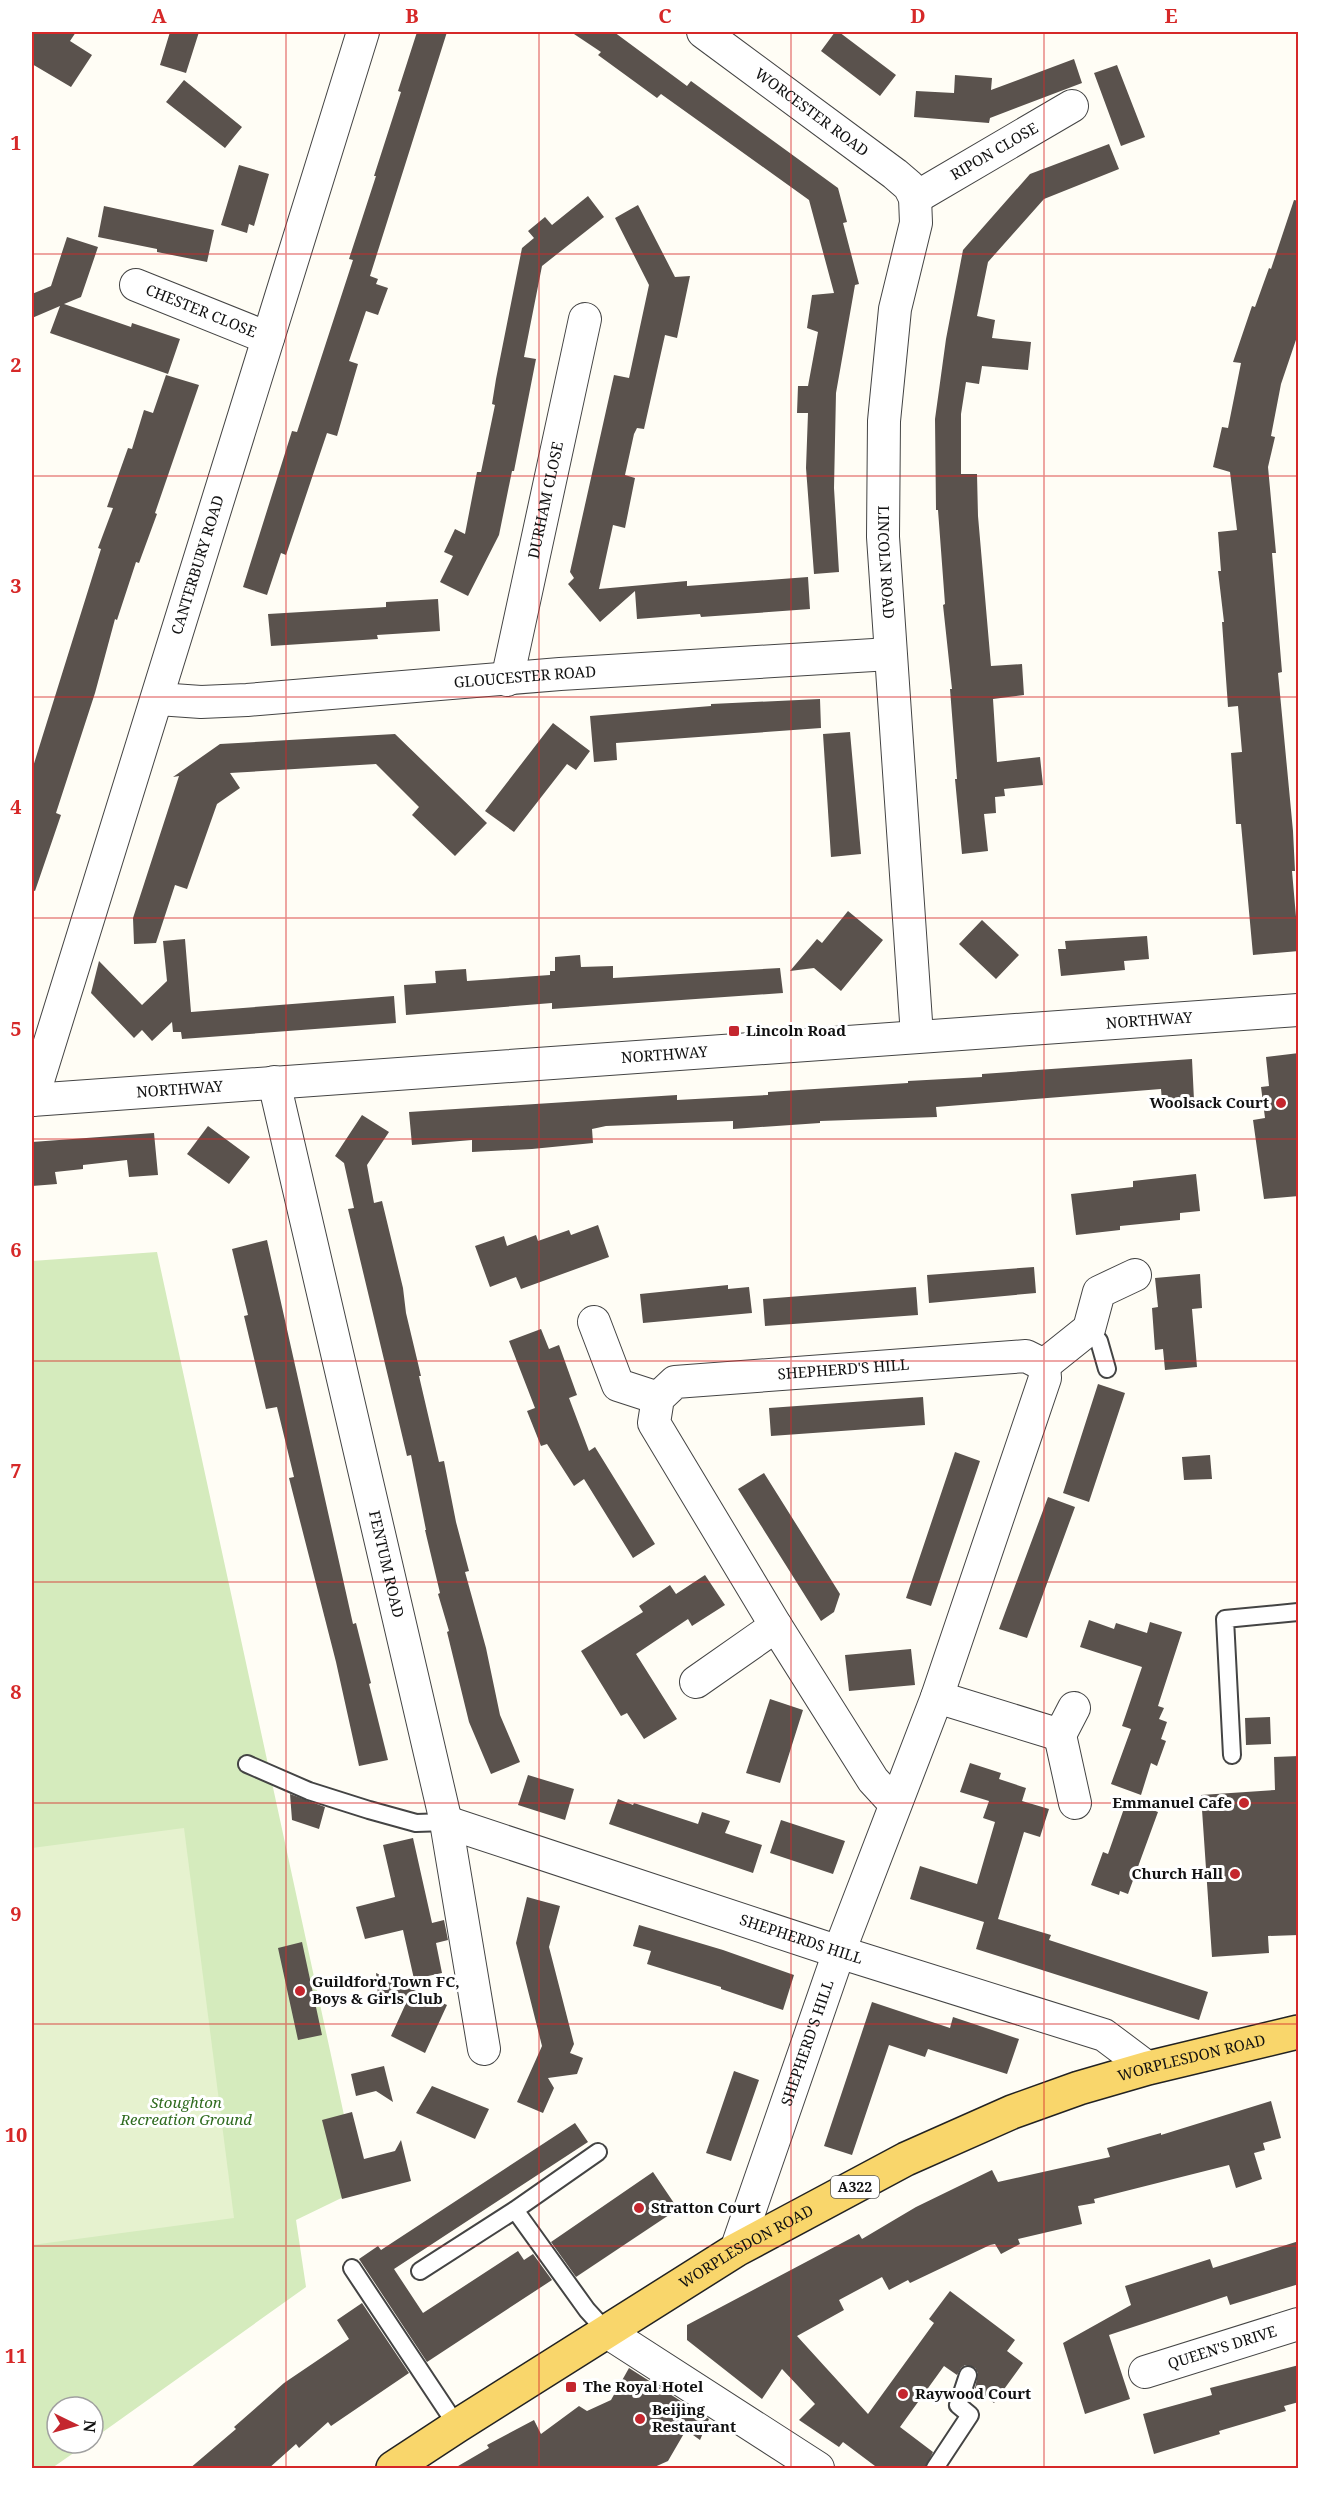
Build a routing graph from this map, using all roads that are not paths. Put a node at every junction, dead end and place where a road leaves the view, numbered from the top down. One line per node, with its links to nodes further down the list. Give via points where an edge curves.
1 (363, 32): 7 (street, CANTERBURY ROAD)
2 (703, 32): 4 (street, WORCESTER ROAD, via 895,174 909,186)
3 (1072, 106): 4 (street, RIPON CLOSE)
4 (915, 198): 8 (street, LINCOLN ROAD, via 916,223 895,309 884,421 883,537)
5 (136, 285): 7 (street, CHESTER CLOSE)
6 (585, 319): 9 (street, DURHAM CLOSE)
7 (268, 338): 10 (street, CANTERBURY ROAD)
8 (890, 654): 9 (street, GLOUCESTER ROAD); 12 (street, LINCOLN ROAD)
9 (507, 680): 10 (street, GLOUCESTER ROAD, via 247,700)
10 (158, 699): 14 (street, CANTERBURY ROAD)
11 (1299, 1010): 12 (street, NORTHWAY)
12 (917, 1036): 13 (street, NORTHWAY)
13 (274, 1082): 14 (street, NORTHWAY); 29 (street, FENTUM ROAD)
14 (32, 1100)
15 (1135, 1275): 17 (street, via 1099,1292)
16 (594, 1322): 20 (street, via 618,1385)
17 (1089, 1329): 18 (street); 19 (lane, via 1099,1341)
18 (1044, 1365): 20 (street, SHEPHERD'S HILL, via 1026,1356 675,1382); 24 (street, SHEPHERD'S HILL, via 1045,1378)
19 (1107, 1369)
20 (658, 1398): 22 (street, via 654,1423)
21 (1299, 1612): 25 (lane, via 1225,1619)
22 (776, 1626): 23 (street); 28 (street, via 873,1780)
23 (696, 1682)
24 (937, 1697): 27 (street, via 1067,1722); 28 (street, SHEPHERD'S HILL)
25 (1232, 1755)
26 (247, 1764): 29 (lane, via 309,1791 369,1810 416,1823)
27 (1075, 1803)
28 (895, 1804): 30 (street, SHEPHERD'S HILL)
29 (446, 1822): 30 (street, SHEPHERDS HILL); 32 (street, FENTUM ROAD)
30 (839, 1952): 33 (street, SHEPHERDS HILL, via 1104,2035); 36 (street, SHEPHERD'S HILL)
31 (1299, 2032): 33 (main road, WORPLESDON ROAD / A322)
32 (484, 2049)
33 (1148, 2068): 36 (main road, WORPLESDON ROAD / A322, via 1012,2112 906,2159)
34 (598, 2152): 35 (lane)
35 (515, 2210): 38 (lane); 40 (lane)
36 (736, 2250): 40 (main road, WORPLESDON ROAD / A322)
37 (352, 2268): 43 (lane)
38 (420, 2271)
39 (1299, 2324): 41 (street, QUEEN'S DRIVE)
40 (606, 2332): 43 (main road, WORPLESDON ROAD / A322); 45 (street)
41 (1145, 2372)
42 (968, 2375): 46 (lane, via 958,2405 970,2415)
43 (457, 2426): 44 (main road, WORPLESDON ROAD / A322)
44 (393, 2469)
45 (818, 2469)
46 (935, 2469)

